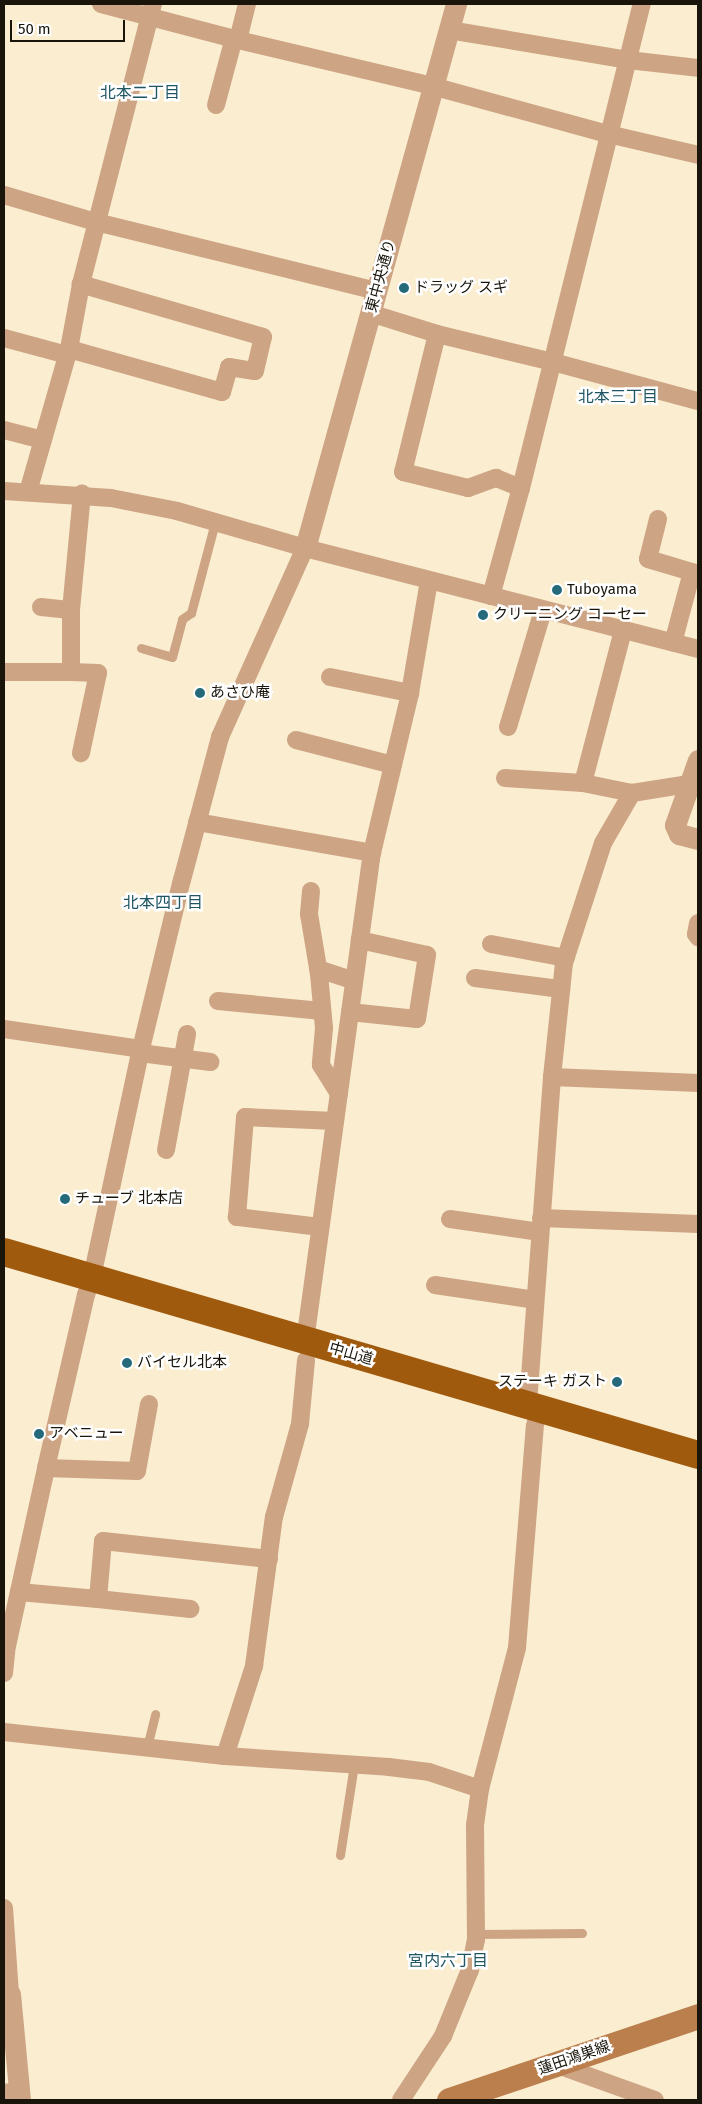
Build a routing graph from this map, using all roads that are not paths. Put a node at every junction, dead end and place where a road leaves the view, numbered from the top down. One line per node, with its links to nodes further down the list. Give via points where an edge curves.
1 (101, 4): 5 (street)
2 (247, 4): 7 (street)
3 (456, 4): 6 (street, 東中央通り)
4 (642, 4): 8 (street)
5 (151, 11): 7 (street); 15 (street)
6 (449, 30): 8 (street); 10 (street, 東中央通り)
7 (236, 39): 10 (street); 11 (street)
8 (628, 60): 9 (street); 12 (street)
9 (698, 68)
10 (432, 86): 12 (street); 17 (street, 東中央通り)
11 (216, 105)
12 (608, 134): 13 (street); 22 (street)
13 (698, 156)
14 (4, 195): 15 (street)
15 (96, 222): 16 (street); 17 (street)
16 (81, 284): 21 (street); 21 (street, via 263,337 255,371 229,367 222,392)
17 (377, 290): 18 (street, 東中央通り)
18 (370, 313): 19 (street); 32 (street, 東中央通り)
19 (437, 334): 22 (street); 26 (street, via 403,472 468,488 496,478)
20 (4, 338): 21 (street)
21 (68, 352): 25 (street)
22 (554, 362): 23 (street); 26 (street)
23 (698, 401)
24 (4, 430): 25 (street)
25 (43, 440): 28 (street)
26 (522, 488): 34 (street)
27 (4, 492): 28 (street)
28 (28, 492): 29 (street)
29 (82, 494): 31 (street, via 176,511); 36 (street)
30 (658, 519): 39 (street, via 648,559 692,572)
31 (215, 522): 32 (street); 40 (lane, via 190,613 182,619 172,657)
32 (305, 548): 33 (street); 55 (street, via 220,736)
33 (428, 580): 34 (street); 45 (street)
34 (491, 596): 37 (street)
35 (41, 607): 36 (street)
36 (71, 610): 43 (street)
37 (543, 610): 38 (street); 46 (street)
38 (623, 631): 39 (street); 52 (street)
39 (673, 643): 41 (street)
40 (141, 648)
41 (698, 649)
42 (4, 672): 43 (street)
43 (71, 672): 48 (street, via 98,673)
44 (330, 677): 45 (street)
45 (410, 692): 50 (street)
46 (508, 726)
47 (296, 740): 50 (street)
48 (81, 753)
49 (698, 760): 53 (street)
50 (393, 765): 57 (street)
51 (505, 778): 52 (street)
52 (583, 784): 54 (street)
53 (689, 784): 54 (street); 56 (street, via 675,830)
54 (632, 794): 63 (street, via 603,844)
55 (197, 822): 57 (street); 73 (street)
56 (698, 840)
57 (372, 853): 61 (street)
58 (311, 891): 64 (street, via 309,914)
59 (698, 923): 60 (street)
60 (698, 937)
61 (360, 940): 66 (street); 70 (street, via 427,955 417,1019)
62 (491, 944): 63 (street)
63 (566, 958): 67 (street)
64 (318, 969): 66 (street); 69 (street)
65 (475, 978): 67 (street)
66 (354, 981): 70 (street)
67 (561, 989): 76 (street)
68 (218, 1001): 69 (street)
69 (322, 1011): 78 (street, via 321,1066)
70 (350, 1012): 78 (street)
71 (4, 1029): 73 (street)
72 (187, 1034): 74 (street)
73 (141, 1051): 74 (street); 88 (street)
74 (182, 1059): 75 (street); 80 (street)
75 (210, 1062)
76 (552, 1077): 77 (street); 83 (street)
77 (698, 1083)
78 (339, 1094): 79 (street)
79 (335, 1121): 84 (street); 84 (street, via 245,1117 237,1217)
80 (166, 1150)
81 (450, 1219): 83 (street)
82 (698, 1224): 83 (street)
83 (541, 1225): 89 (street)
84 (320, 1228): 90 (street)
85 (4, 1252): 88 (highway, 中山道)
86 (4, 1271): 88 (highway, 中山道)
87 (435, 1285): 89 (street)
88 (89, 1286): 90 (highway, 中山道); 94 (street)
89 (535, 1300): 92 (street)
90 (305, 1350): 92 (highway, 中山道); 96 (street, via 300,1424 274,1517)
91 (149, 1404): 94 (street, via 138,1471)
92 (531, 1415): 93 (highway, 中山道); 95 (highway, 中山道); 106 (street, via 517,1648)
93 (698, 1455)
94 (46, 1468): 97 (street)
95 (698, 1473)
96 (269, 1559): 98 (street, via 103,1541); 104 (street, via 254,1666)
97 (19, 1592): 98 (street); 100 (street)
98 (98, 1599): 99 (street)
99 (190, 1609)
100 (4, 1673)
101 (155, 1714): 103 (lane)
102 (4, 1732): 103 (street)
103 (147, 1747): 104 (street)
104 (225, 1756): 105 (street)
105 (354, 1765): 106 (street, via 429,1772); 107 (lane)
106 (480, 1789): 110 (street, via 475,1825)
107 (340, 1855)
108 (4, 1908): 111 (street)
109 (582, 1933): 110 (lane)
110 (476, 1934): 115 (street, via 470,1970 443,2036)
111 (10, 1994): 114 (street)
112 (698, 2016): 113 (main road, 蓮田鴻巣線)
113 (555, 2064): 116 (main road, 蓮田鴻巣線); 117 (street)
114 (14, 2095)
115 (401, 2100)
116 (449, 2100)
117 (655, 2100)

